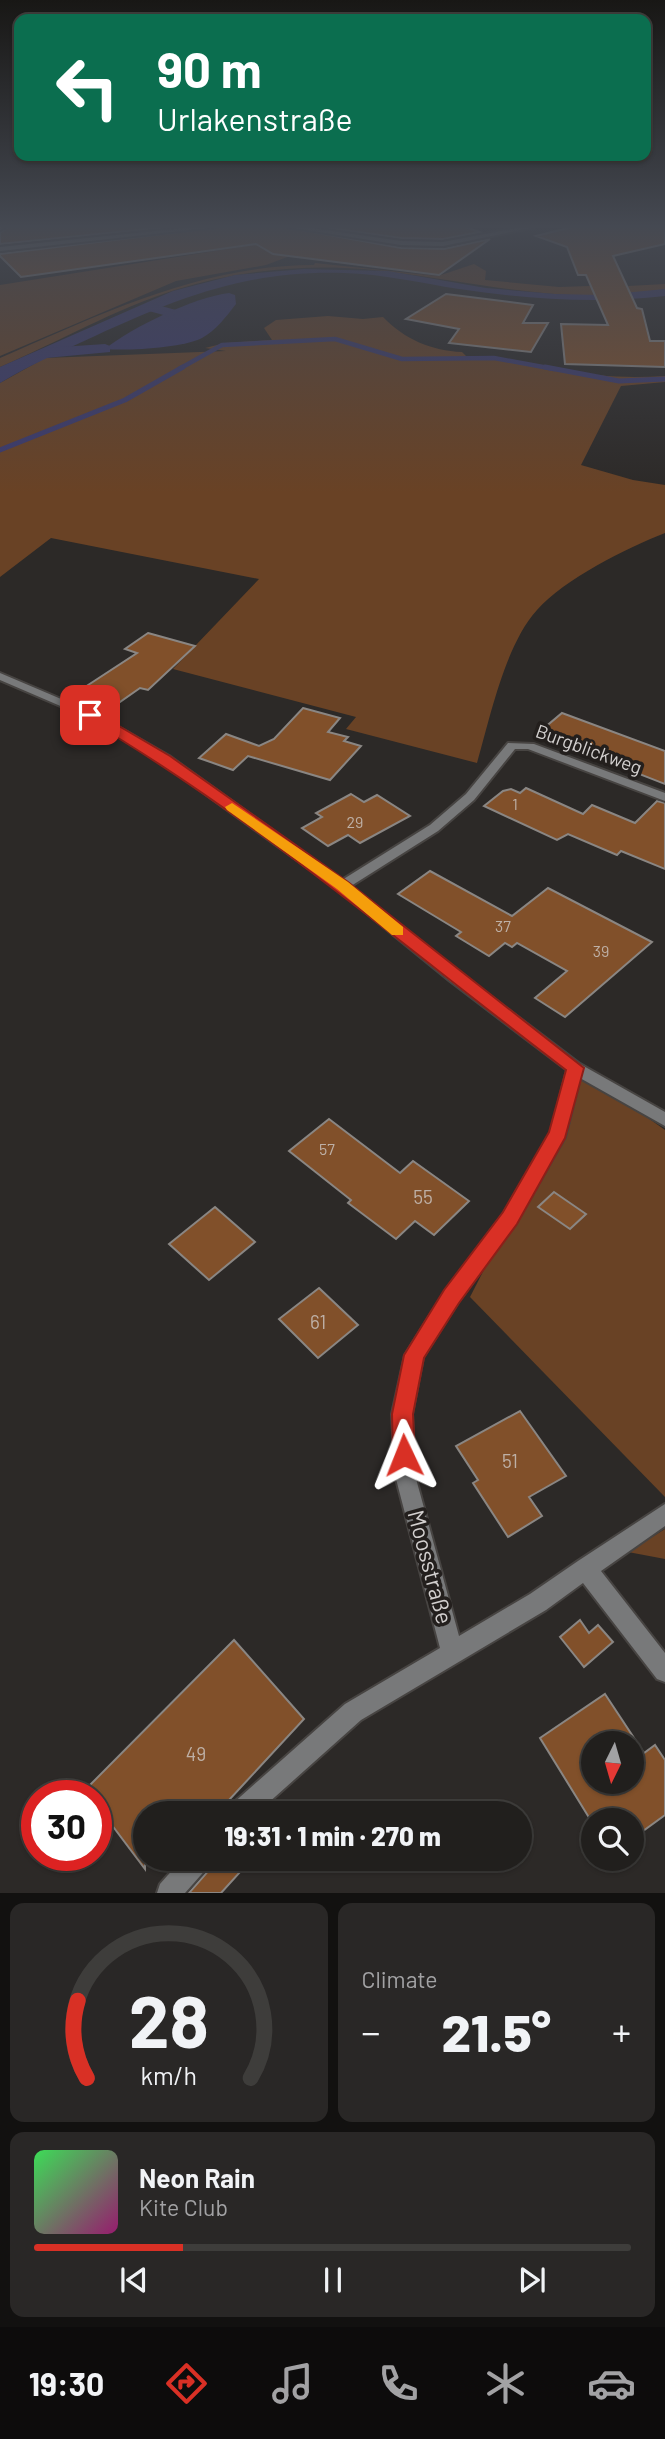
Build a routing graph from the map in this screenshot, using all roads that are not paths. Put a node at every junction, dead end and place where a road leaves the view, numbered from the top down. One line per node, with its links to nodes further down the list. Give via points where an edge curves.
1 (0, 676): 3 (street, via 90,715 165,759)
2 (665, 797): 3 (street, Burgblickweg, via 530,746 512,745 471,797 434,828)
3 (342, 886): 4 (street)
4 (575, 1068): 5 (street); 8 (street, Moosstraße, via 558,1133 510,1218 414,1355 402,1414 405,1475)
5 (665, 1119)
6 (665, 1514): 7 (street, Moosstraße)
7 (585, 1568): 8 (street, Moosstraße, via 538,1602); 9 (street)
8 (452, 1650): 10 (street, Moosstraße, via 354,1712)
9 (665, 1671)
10 (253, 1801)
11 (188, 1871): 12 (street)
12 (169, 1893)

